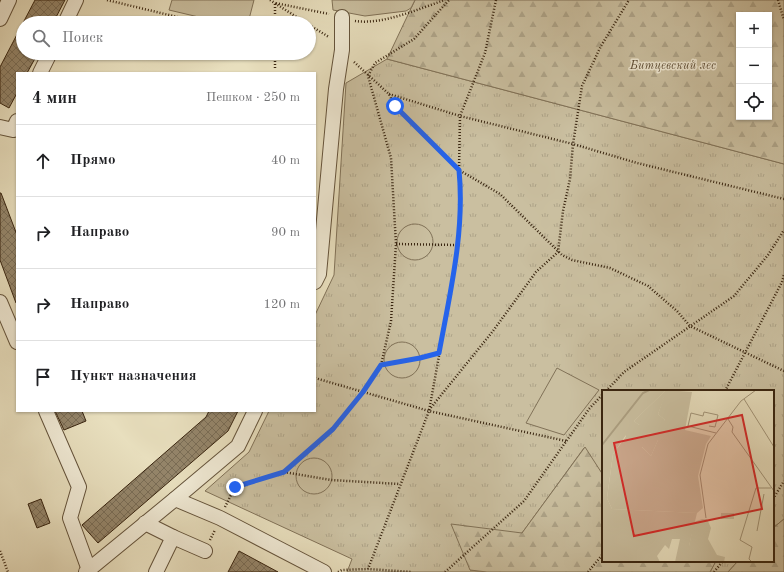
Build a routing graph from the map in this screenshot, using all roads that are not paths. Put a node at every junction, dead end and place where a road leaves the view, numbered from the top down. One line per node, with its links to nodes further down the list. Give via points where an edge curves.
1 (9, 0): 5 (lane)
2 (76, 0): 3 (lane)
3 (68, 16)
4 (342, 17): 10 (lane, via 342,50 319,274)
5 (0, 19)
6 (46, 60): 7 (lane)
7 (40, 72)
8 (16, 122): 9 (lane, via 13,130)
9 (0, 127)
10 (316, 280)
11 (0, 302): 12 (lane)
12 (16, 340)
13 (46, 412): 19 (lane, via 79,487 70,518)
14 (254, 412): 15 (lane, via 238,446)
15 (175, 499): 16 (lane); 21 (lane, via 220,518)
16 (145, 523): 17 (lane); 19 (lane)
17 (173, 537): 18 (lane); 20 (lane)
18 (204, 551)
19 (88, 571)
20 (156, 572)
21 (324, 572)

